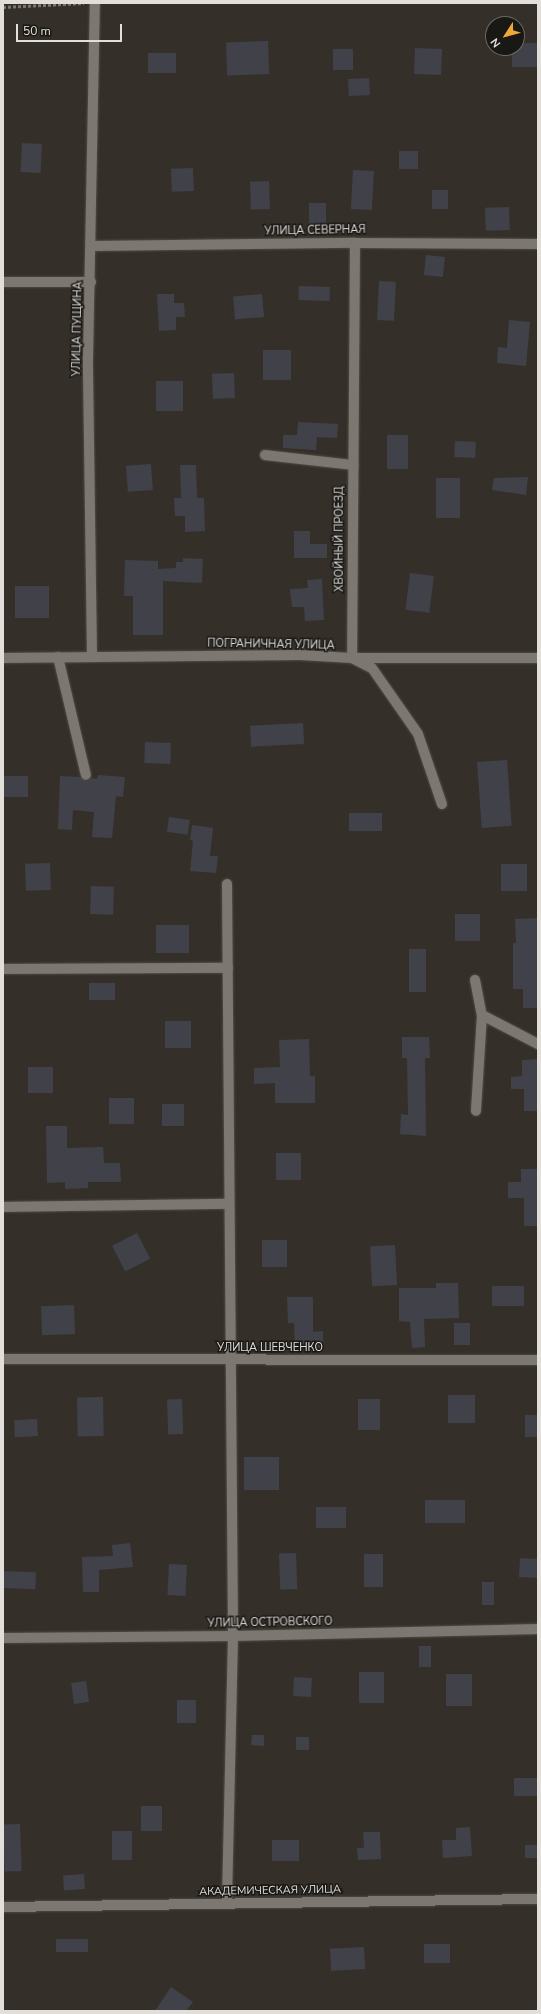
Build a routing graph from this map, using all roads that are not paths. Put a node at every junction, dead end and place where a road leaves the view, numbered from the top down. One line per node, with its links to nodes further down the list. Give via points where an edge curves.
1 (96, 3): 4 (street, УЛИЦА ПУЩИНА)
2 (355, 242): 3 (street, УЛИЦА СЕВЕРНАЯ); 4 (street, УЛИЦА СЕВЕРНАЯ); 8 (street, ХВОЙНЫЙ ПРОЕЗД)
3 (538, 244)
4 (92, 246): 6 (street, УЛИЦА ПУЩИНА)
5 (3, 282): 6 (street)
6 (90, 282): 9 (street, УЛИЦА ПУЩИНА, via 88,367)
7 (265, 455): 8 (street)
8 (352, 465): 12 (street, ХВОЙНЫЙ ПРОЕЗД)
9 (92, 656): 10 (street, ПОГРАНИЧНАЯ УЛИЦА); 12 (street, ПОГРАНИЧНАЯ УЛИЦА, via 300,655)
10 (58, 657): 11 (street, ПОГРАНИЧНАЯ УЛИЦА); 14 (street)
11 (3, 658)
12 (352, 658): 13 (street, ПОГРАНИЧНАЯ УЛИЦА); 15 (street, via 372,668 418,734)
13 (538, 658)
14 (86, 775)
15 (442, 804)
16 (227, 884): 17 (street)
17 (228, 968): 18 (street); 26 (street)
18 (3, 969)
19 (475, 980): 20 (street)
20 (482, 1015): 21 (street); 22 (street)
21 (538, 1044)
22 (476, 1111)
23 (226, 1204): 24 (street)
24 (3, 1207)
25 (3, 1359): 26 (street, УЛИЦА ШЕВЧЕНКО)
26 (231, 1360): 27 (street, УЛИЦА ШЕВЧЕНКО); 29 (street)
27 (538, 1360)
28 (538, 1628): 29 (street, УЛИЦА ОСТРОВСКОГО)
29 (233, 1636): 30 (street, УЛИЦА ОСТРОВСКОГО); 32 (street)
30 (3, 1638)
31 (538, 1899): 32 (street, АКАДЕМИЧЕСКАЯ УЛИЦА)
32 (227, 1904): 33 (street, АКАДЕМИЧЕСКАЯ УЛИЦА)
33 (3, 1907)

